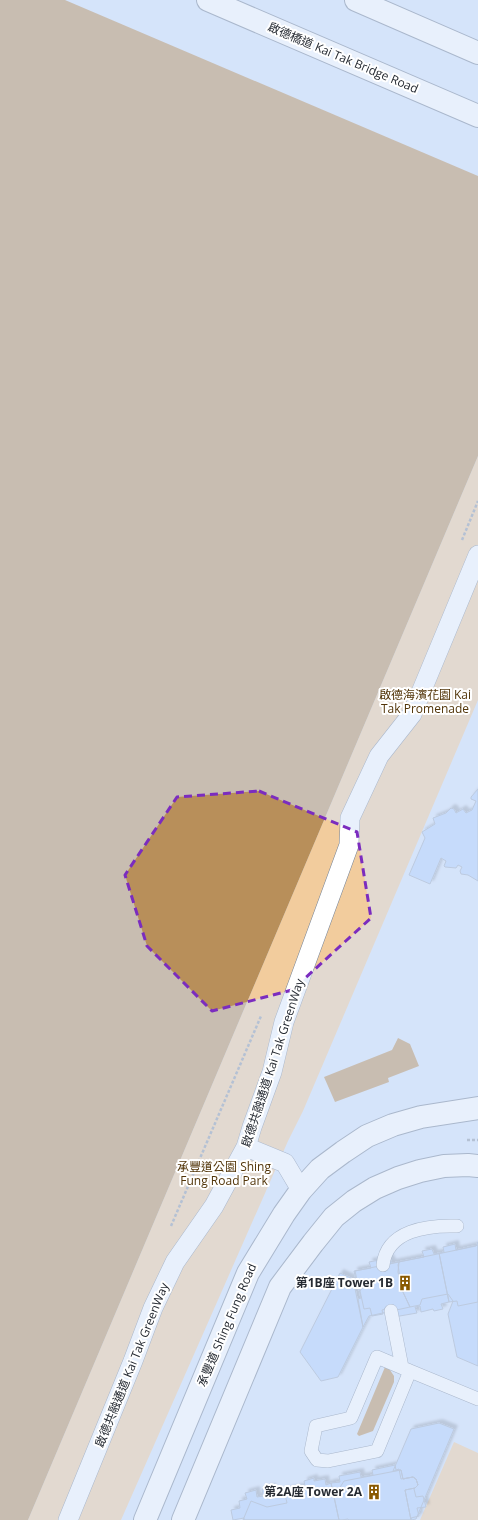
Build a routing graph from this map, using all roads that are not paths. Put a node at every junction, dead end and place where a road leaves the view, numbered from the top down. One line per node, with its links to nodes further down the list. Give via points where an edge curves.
1 (208, 0): 4 (main road, 啟德橋道 Kai Tak Bridge Road)
2 (356, 0): 3 (main road)
3 (478, 53)
4 (478, 116)
5 (478, 555): 7 (street, 啟德共融通道 Kai Tak GreenWay, via 412,714 379,756 350,818 349,846 284,1022 272,1072)
6 (478, 1108): 9 (main road, 承豐道 Shing Fung Road, via 421,1117 367,1136 320,1169)
7 (246, 1147): 9 (street, via 285,1164); 15 (street, 啟德共融通道 Kai Tak GreenWay, via 214,1206 175,1262 152,1308)
8 (478, 1166): 17 (main road, via 444,1166 420,1171 375,1188 334,1217 313,1242 280,1287)
9 (300, 1190): 16 (main road, 承豐道 Shing Fung Road, via 248,1273)
10 (457, 1226): 11 (lane, via 428,1227 401,1236 386,1252)
11 (383, 1265)
12 (391, 1311): 13 (lane)
13 (406, 1369): 13 (lane, via 377,1451 328,1461 317,1460 311,1451 316,1426 351,1418 377,1356); 14 (lane)
14 (478, 1399)
15 (68, 1520)
16 (146, 1520)
17 (183, 1520)

